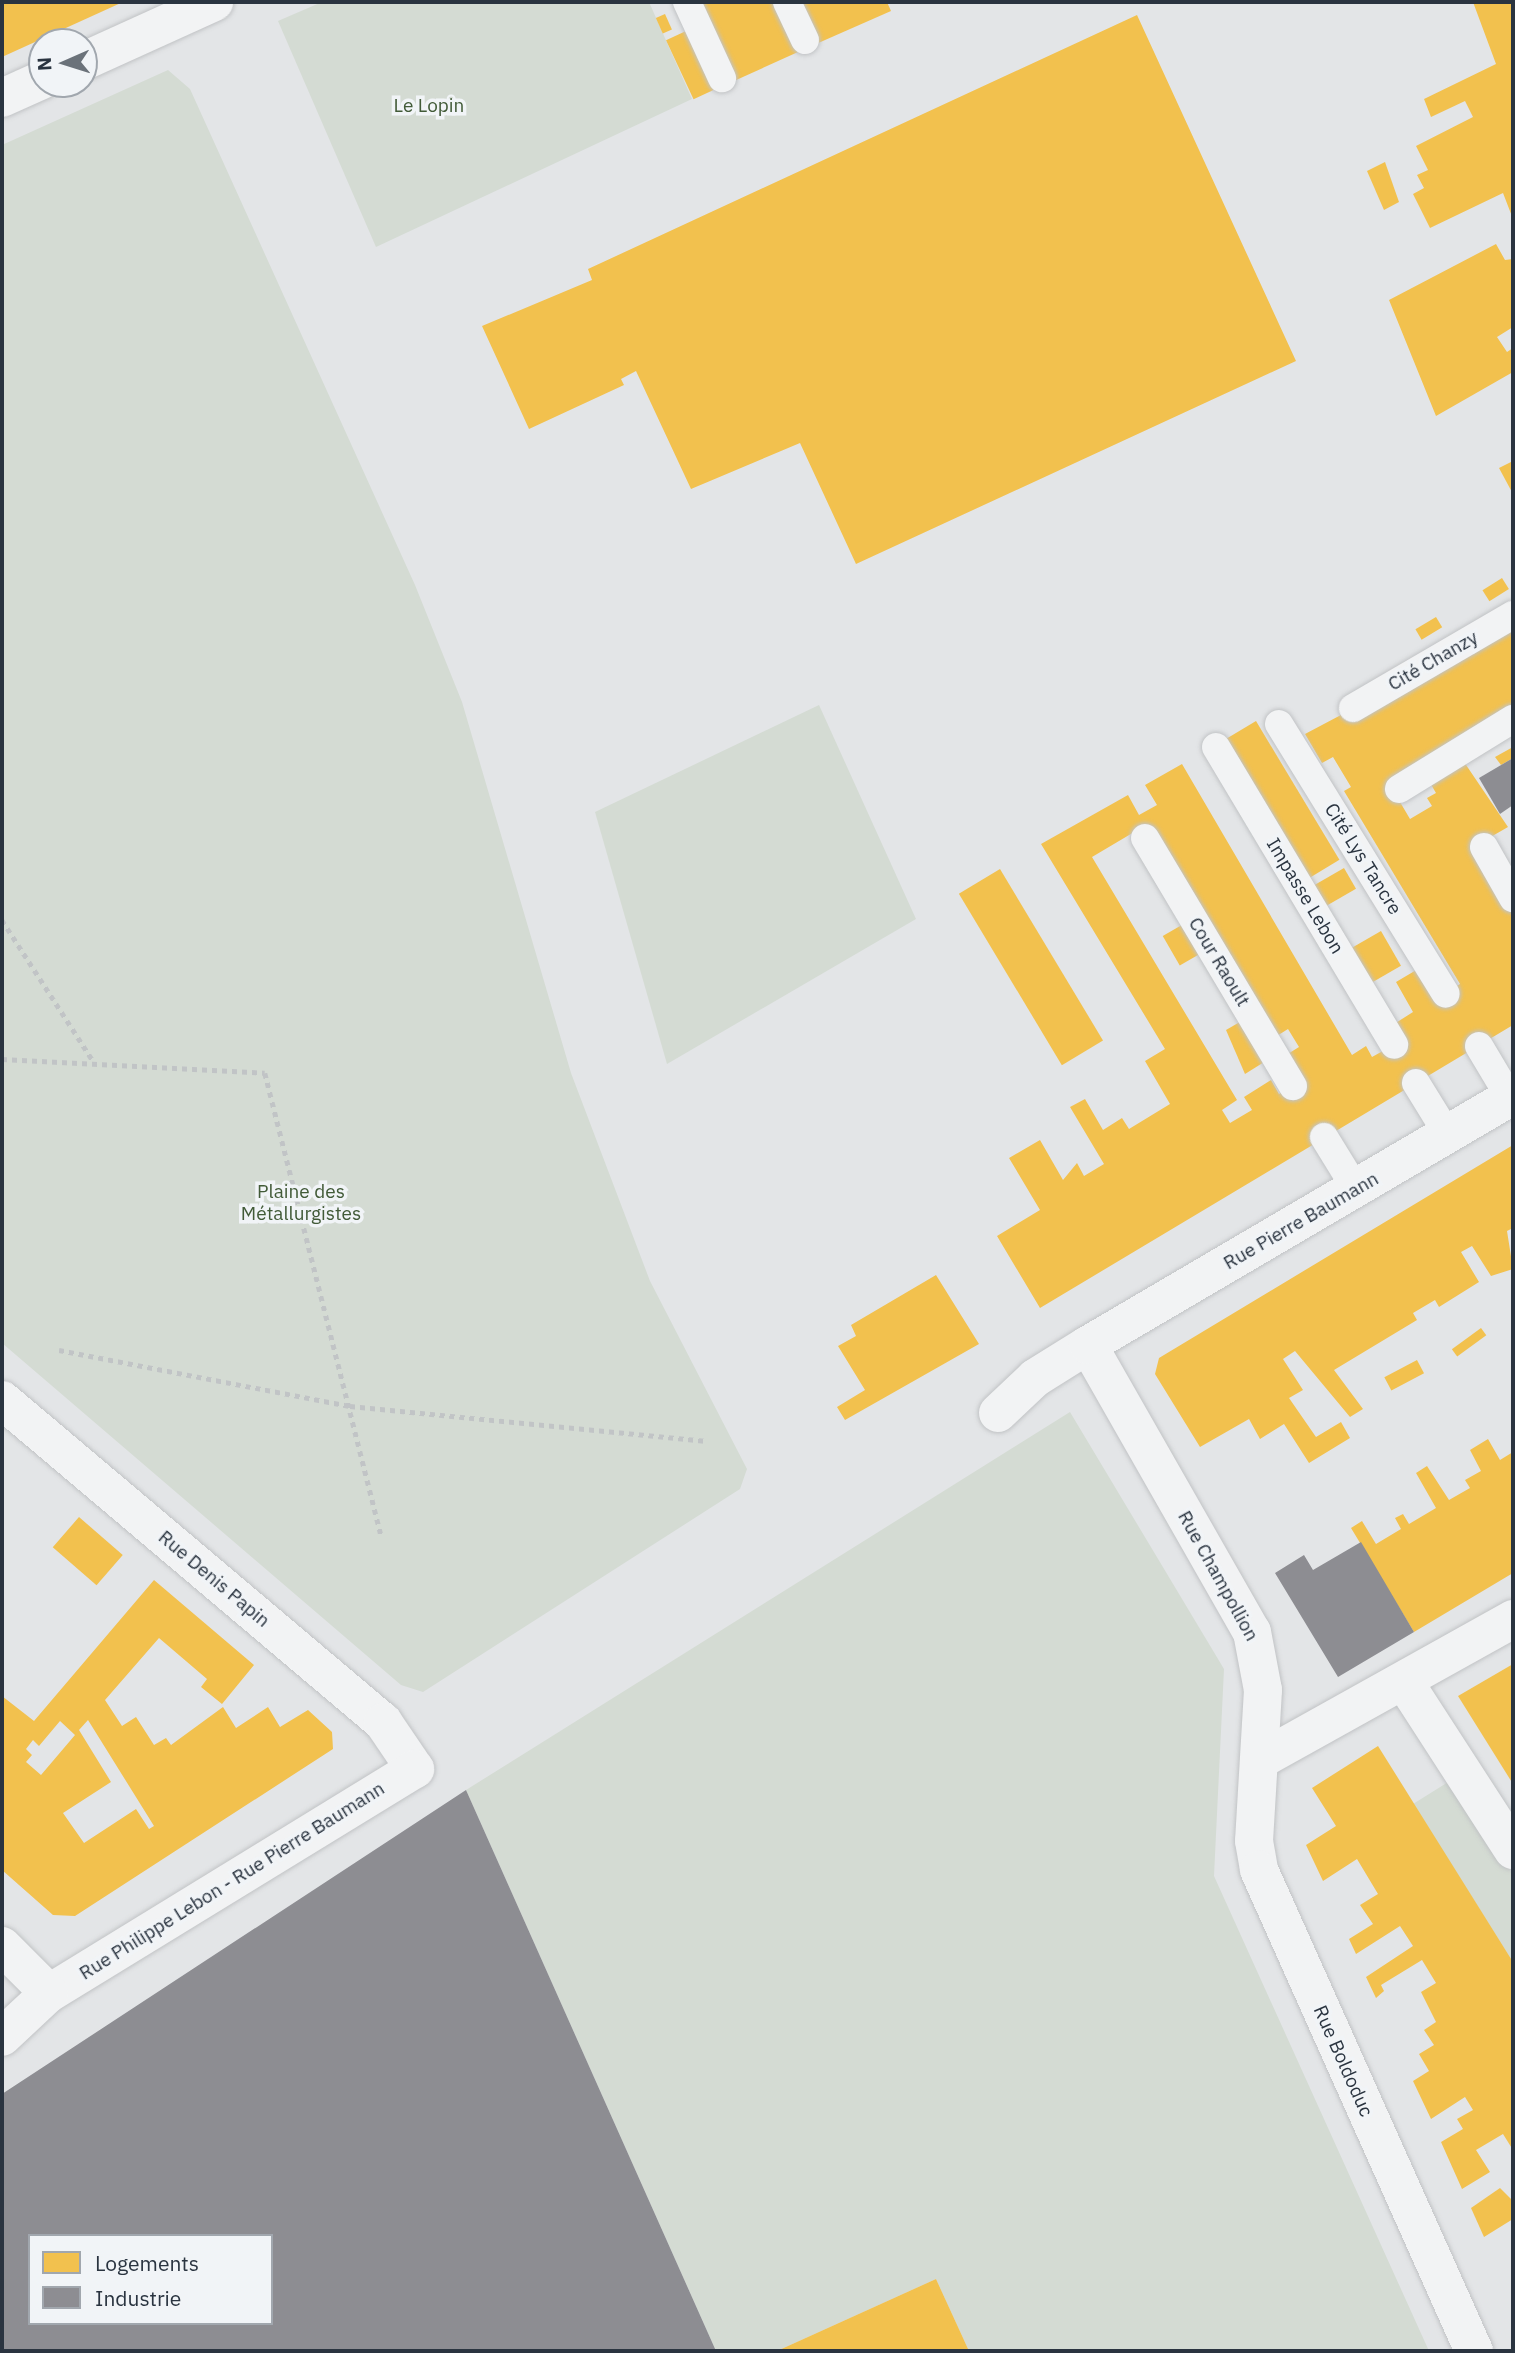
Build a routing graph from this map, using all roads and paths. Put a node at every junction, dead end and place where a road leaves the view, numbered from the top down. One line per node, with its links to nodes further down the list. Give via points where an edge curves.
1 (214, 2): 5 (street)
2 (687, 2): 6 (lane)
3 (788, 2): 4 (lane)
4 (805, 40)
5 (98, 55)
6 (722, 78)
7 (28, 87): 8 (street)
8 (2, 99)
9 (1513, 615): 10 (lane, Cité Chanzy)
10 (1353, 708)
11 (1513, 719): 14 (lane)
12 (1279, 724): 19 (lane, Cité Lys Tancre)
13 (1216, 747): 20 (lane, Impasse Lebon)
14 (1399, 789)
15 (1145, 838): 25 (lane, Cour Raoult)
16 (1484, 847): 17 (lane)
17 (1513, 898)
18 (2, 919): 23 (path)
19 (1446, 994)
20 (1394, 1045)
21 (1479, 1046): 26 (lane)
22 (2, 1059): 23 (path)
23 (95, 1063): 33 (path, via 265,1073)
24 (1416, 1083): 27 (lane)
25 (1293, 1086)
26 (1512, 1097): 27 (street, Rue Pierre Baumann)
27 (1448, 1135): 29 (street, Rue Pierre Baumann)
28 (1324, 1137): 29 (lane)
29 (1356, 1189): 30 (street, Rue Pierre Baumann)
30 (1088, 1345): 34 (street, via 1035,1378); 39 (street, Rue Champollion, via 1252,1632 1263,1690)
31 (59, 1350): 33 (path)
32 (2, 1400): 40 (street, Rue Denis Papin, via 383,1722)
33 (350, 1406): 35 (path); 36 (path)
34 (998, 1413)
35 (704, 1441)
36 (382, 1538)
37 (1513, 1619): 38 (street)
38 (1405, 1683): 39 (street); 41 (street)
39 (1260, 1760): 45 (street, Rue Boldoduc, via 1254,1841 1267,1895)
40 (415, 1769): 43 (street, Rue Philippe Lebon - Rue Pierre Baumann)
41 (1513, 1850)
42 (2, 1946): 43 (street)
43 (49, 1993): 44 (street, Rue Philippe Lebon - Rue Pierre Baumann)
44 (2, 2037)
45 (1474, 2351)

